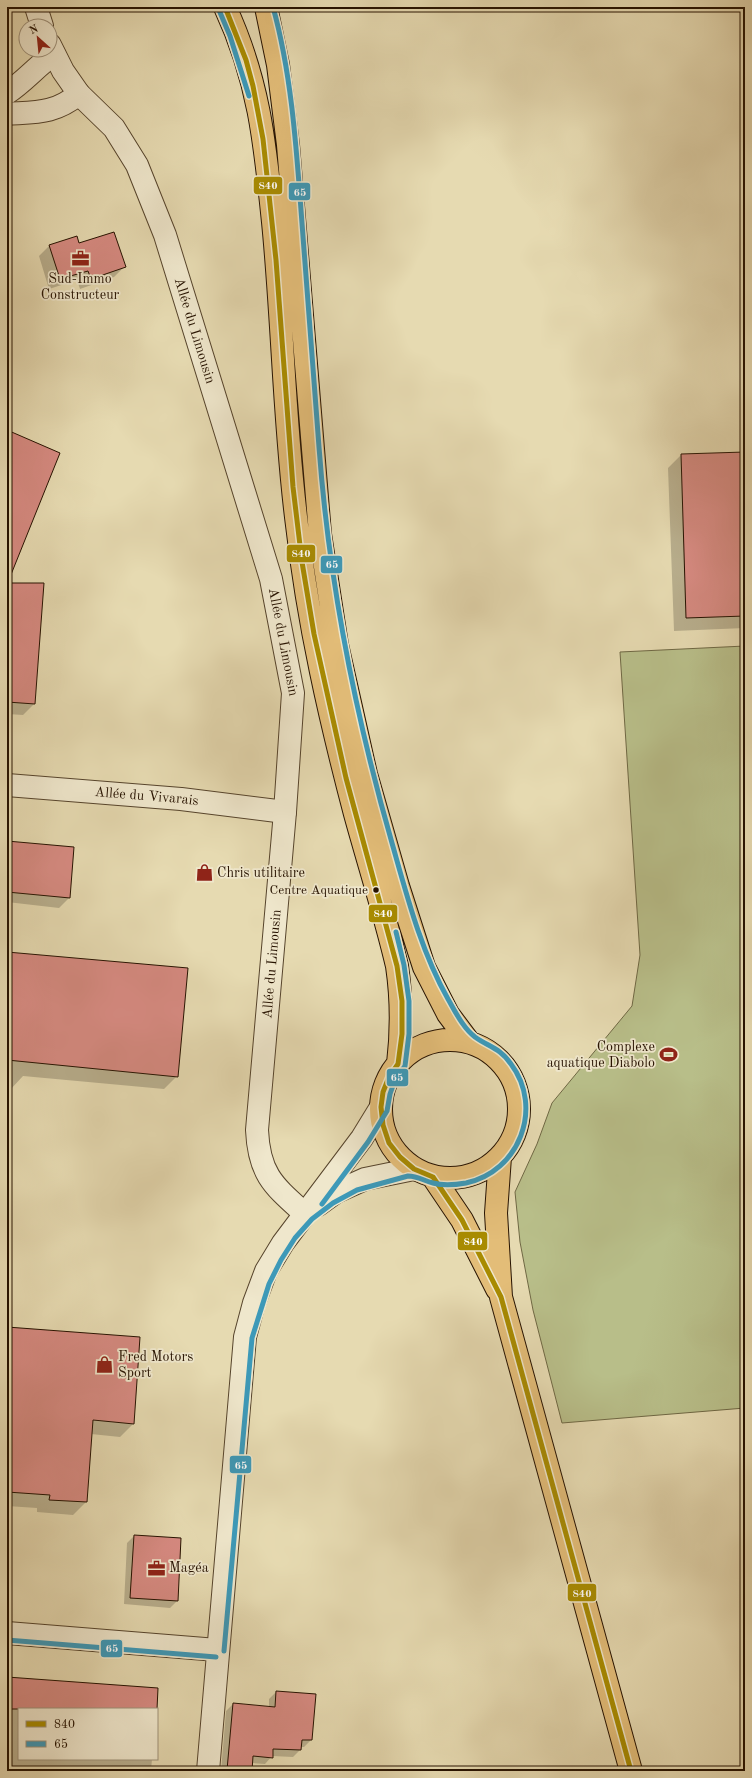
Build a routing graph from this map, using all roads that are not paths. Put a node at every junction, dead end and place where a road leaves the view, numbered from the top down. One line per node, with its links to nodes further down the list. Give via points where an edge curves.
1 (36, 7): 4 (street)
2 (225, 7): 13 (main road, via 248,64 265,140 280,290 290,452 305,590 318,662 397,966 402,1001 402,1034)
3 (266, 7): 12 (main road, via 278,65 288,145 320,534 337,645 366,774 424,968 448,1014)
4 (39, 18)
5 (46, 58): 7 (street, via 21,84)
6 (57, 58): 8 (street, Allée du Limousin)
7 (7, 93)
8 (79, 94): 9 (street, via 65,105 45,111); 11 (street, Allée du Limousin, via 114,128 137,165 165,235 271,579 293,693)
9 (7, 114)
10 (7, 785): 11 (street, Allée du Vivarais, via 181,799)
11 (285, 812): 17 (street, Allée du Limousin, via 257,1130 261,1162 268,1176 282,1194)
12 (469, 1042): 13 (main road, via 449,1040 430,1043 412,1051); 15 (main road, via 492,1054 504,1065 513,1079 518,1094 520,1110 517,1127 511,1143)
13 (398, 1064): 14 (main road, via 383,1092)
14 (381, 1107): 16 (main road, via 389,1143 400,1157); 17 (street, via 362,1138)
15 (500, 1157): 16 (main road, via 486,1169 469,1176 451,1179); 18 (main road, via 496,1213)
16 (424, 1173): 17 (street, via 365,1179 336,1192); 18 (main road, via 462,1220)
17 (306, 1214): 20 (street, via 283,1243 266,1271 245,1337)
18 (501, 1297): 22 (main road)
19 (7, 1633): 20 (street)
20 (217, 1650): 21 (street)
21 (208, 1771)
22 (630, 1771)

